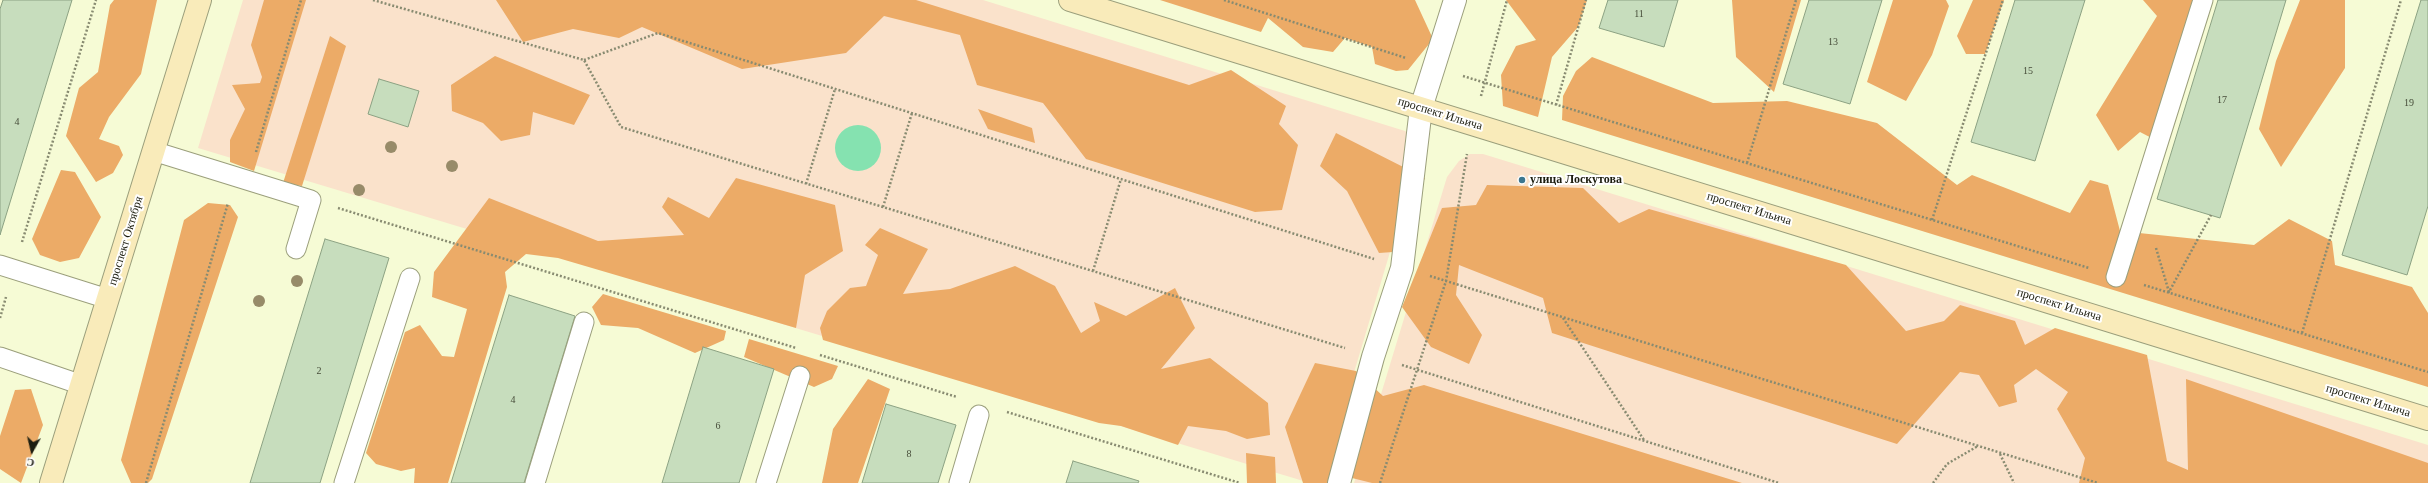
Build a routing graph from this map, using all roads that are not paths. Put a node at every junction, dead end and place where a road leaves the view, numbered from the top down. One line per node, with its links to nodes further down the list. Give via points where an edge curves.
1 (200, 0): 6 (street, проспект Октября)
2 (1070, 0): 5 (street, проспект Ильича)
3 (1455, 0): 5 (street)
4 (2203, 0): 9 (lane)
5 (1421, 108): 17 (street, проспект Ильича); 23 (street, via 1402,268)
6 (153, 151): 7 (lane, via 311,200); 11 (street, проспект Октября)
7 (296, 249)
8 (7, 267): 11 (lane)
9 (2116, 277)
10 (410, 278): 19 (lane)
11 (108, 299): 15 (street, проспект Октября)
12 (584, 322): 20 (lane)
13 (0, 357): 15 (lane)
14 (800, 376): 21 (lane)
15 (82, 385): 18 (street, проспект Октября)
16 (979, 415): 22 (lane)
17 (2428, 419)
18 (51, 483)
19 (344, 483)
20 (535, 483)
21 (766, 483)
22 (959, 483)
23 (1338, 483)

